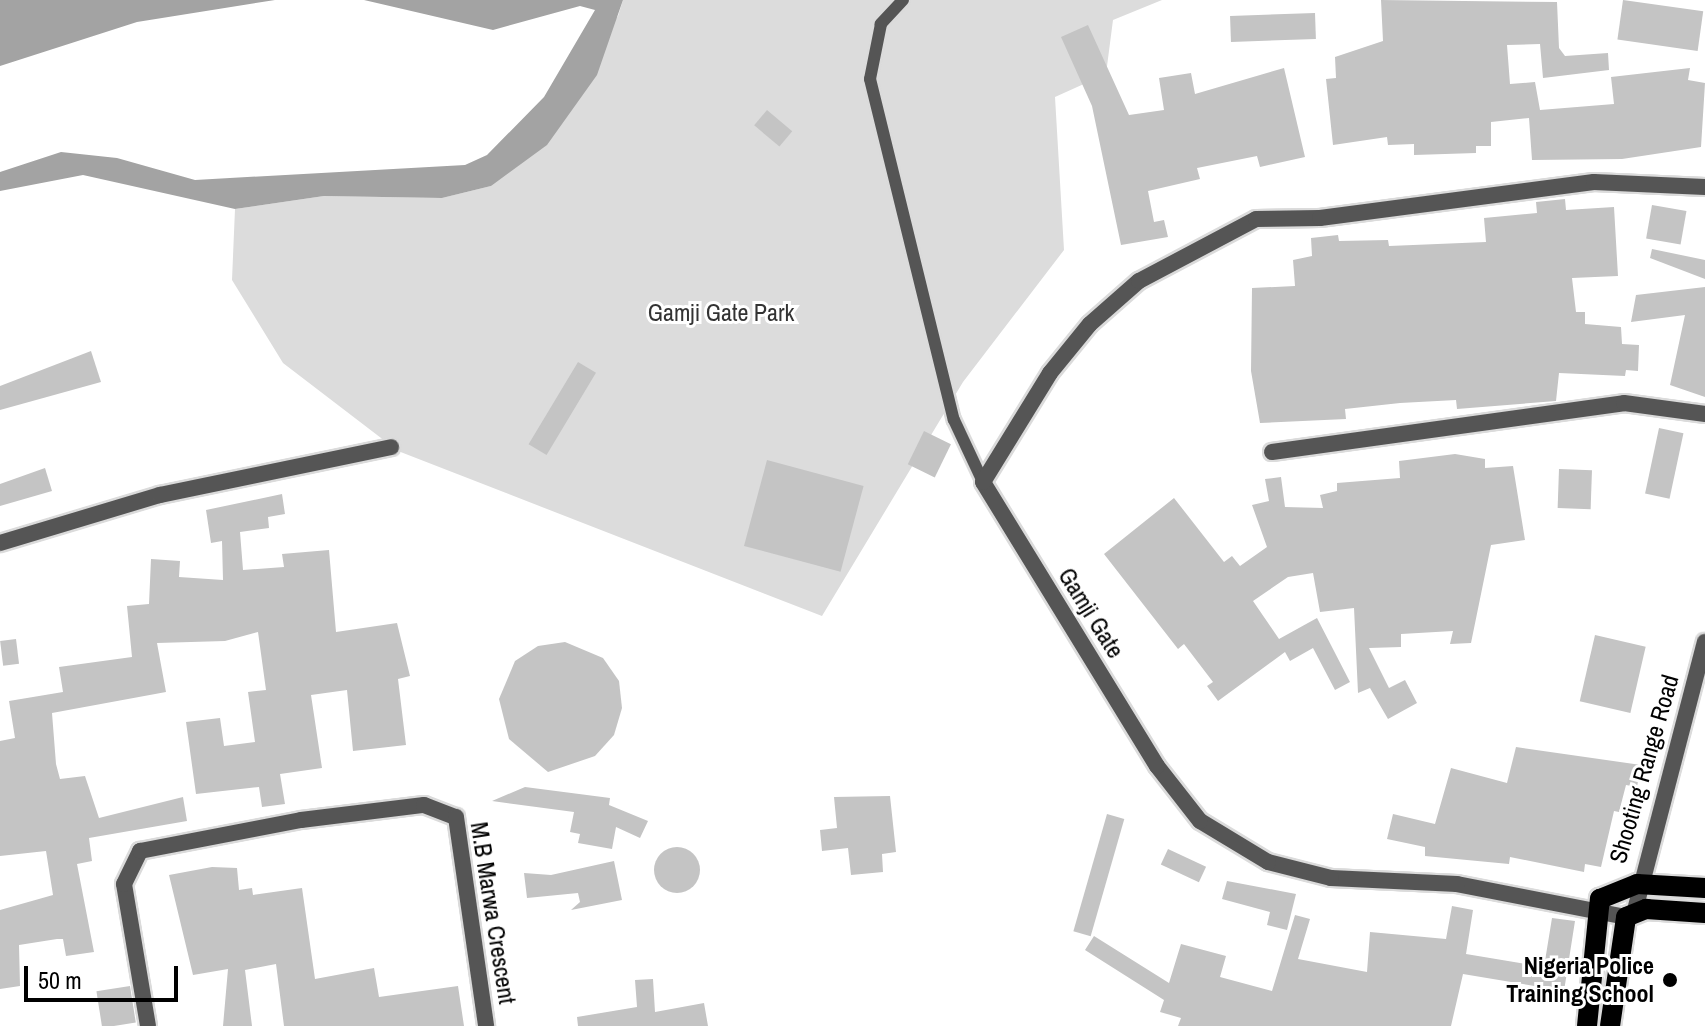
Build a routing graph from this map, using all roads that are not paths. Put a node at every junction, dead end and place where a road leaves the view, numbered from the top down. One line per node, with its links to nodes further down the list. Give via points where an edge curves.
1 (903, 0): 6 (lane, Gamji Gate, via 881,24 870,79 954,420)
2 (1705, 187): 6 (street, via 1594,182 1320,218 1256,219 1139,281 1090,324 1050,373)
3 (1705, 414): 5 (street, via 1624,403)
4 (391, 447): 7 (street, via 160,495)
5 (1272, 452)
6 (983, 482): 11 (street, Gamji Gate, via 1157,766 1200,821 1268,862 1331,878 1457,884)
7 (0, 543)
8 (1705, 642): 9 (street, Shooting Range Road)
9 (1637, 884): 10 (main road); 11 (main road, via 1608,892); 12 (street, Shooting Range Road)
10 (1705, 888)
11 (1595, 912): 12 (street, Gamji Gate); 16 (main road)
12 (1635, 912): 13 (main road); 17 (main road)
13 (1705, 913)
14 (148, 1026): 15 (street, M.B Marwa Crescent, via 124,884 127,867 140,851 301,820 424,805 449,809 456,817)
15 (486, 1026)
16 (1587, 1026)
17 (1610, 1026)

